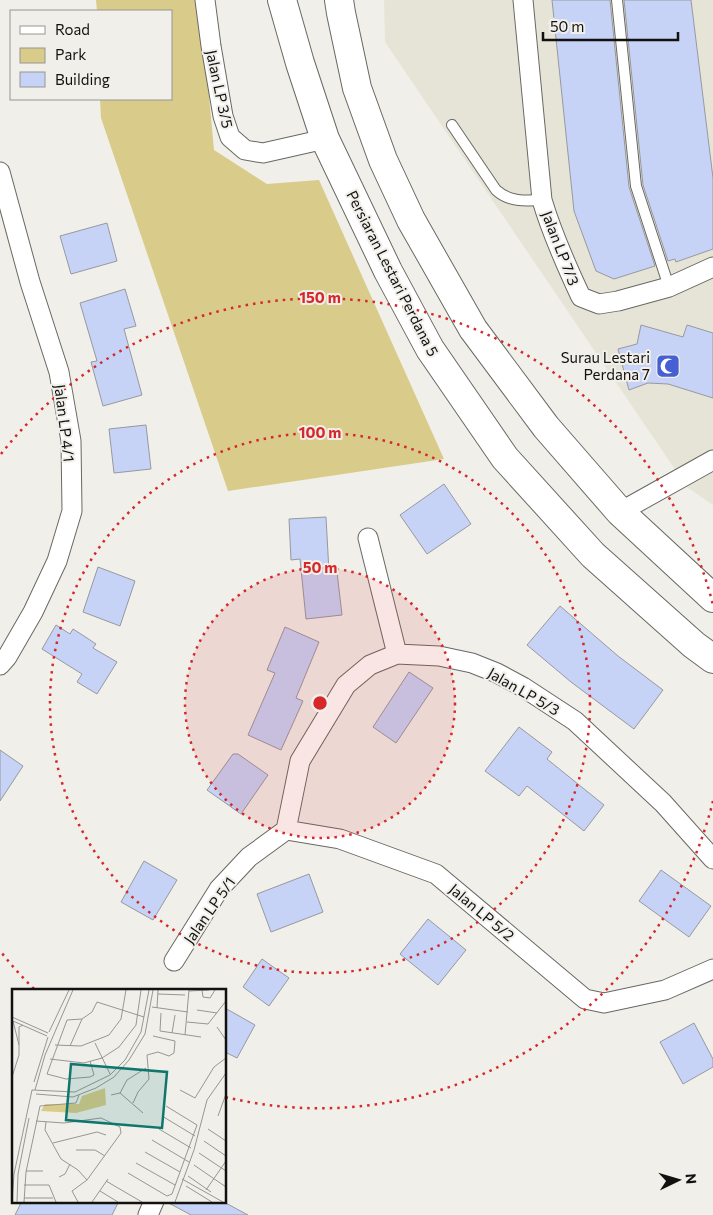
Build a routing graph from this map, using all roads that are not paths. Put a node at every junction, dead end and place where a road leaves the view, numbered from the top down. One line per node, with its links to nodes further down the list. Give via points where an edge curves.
1 (206, 0): 7 (street, Jalan LP 3/5, via 223,116 230,137 245,150 263,153)
2 (282, 0): 7 (main road, Persiaran Lestari Perdana 5)
3 (339, 0): 13 (main road, via 357,88 383,160 411,220 473,329 546,427)
4 (523, 0): 9 (street, Jalan LP 7/3)
5 (617, 0): 11 (lane, via 636,186)
6 (452, 125): 9 (lane, via 496,190 510,198)
7 (325, 139): 17 (main road, Persiaran Lestari Perdana 5, via 388,271 430,349 505,458 593,555)
8 (0, 172): 18 (street, Jalan LP 4/1, via 59,372 70,441 72,511 57,560 33,612)
9 (542, 200): 11 (street, Jalan LP 7/3, via 580,297 599,304)
10 (713, 267): 11 (street, Jalan LP 7/3)
11 (670, 287)
12 (713, 460): 13 (street)
13 (620, 512): 15 (main road)
14 (368, 538): 16 (street)
15 (713, 598)
16 (397, 654): 19 (street, via 370,665 346,685 300,761); 20 (street, Jalan LP 5/3, via 438,656 472,663 497,673 575,721 663,804)
17 (713, 659)
18 (0, 665)
19 (286, 830): 21 (street, Jalan LP 5/1, via 248,857 219,889); 22 (street, Jalan LP 5/2, via 340,839 436,874 585,999 604,1003 665,990)
20 (713, 858)
21 (174, 961)
22 (713, 969)
23 (154, 1202): 24 (street)
24 (148, 1215)

